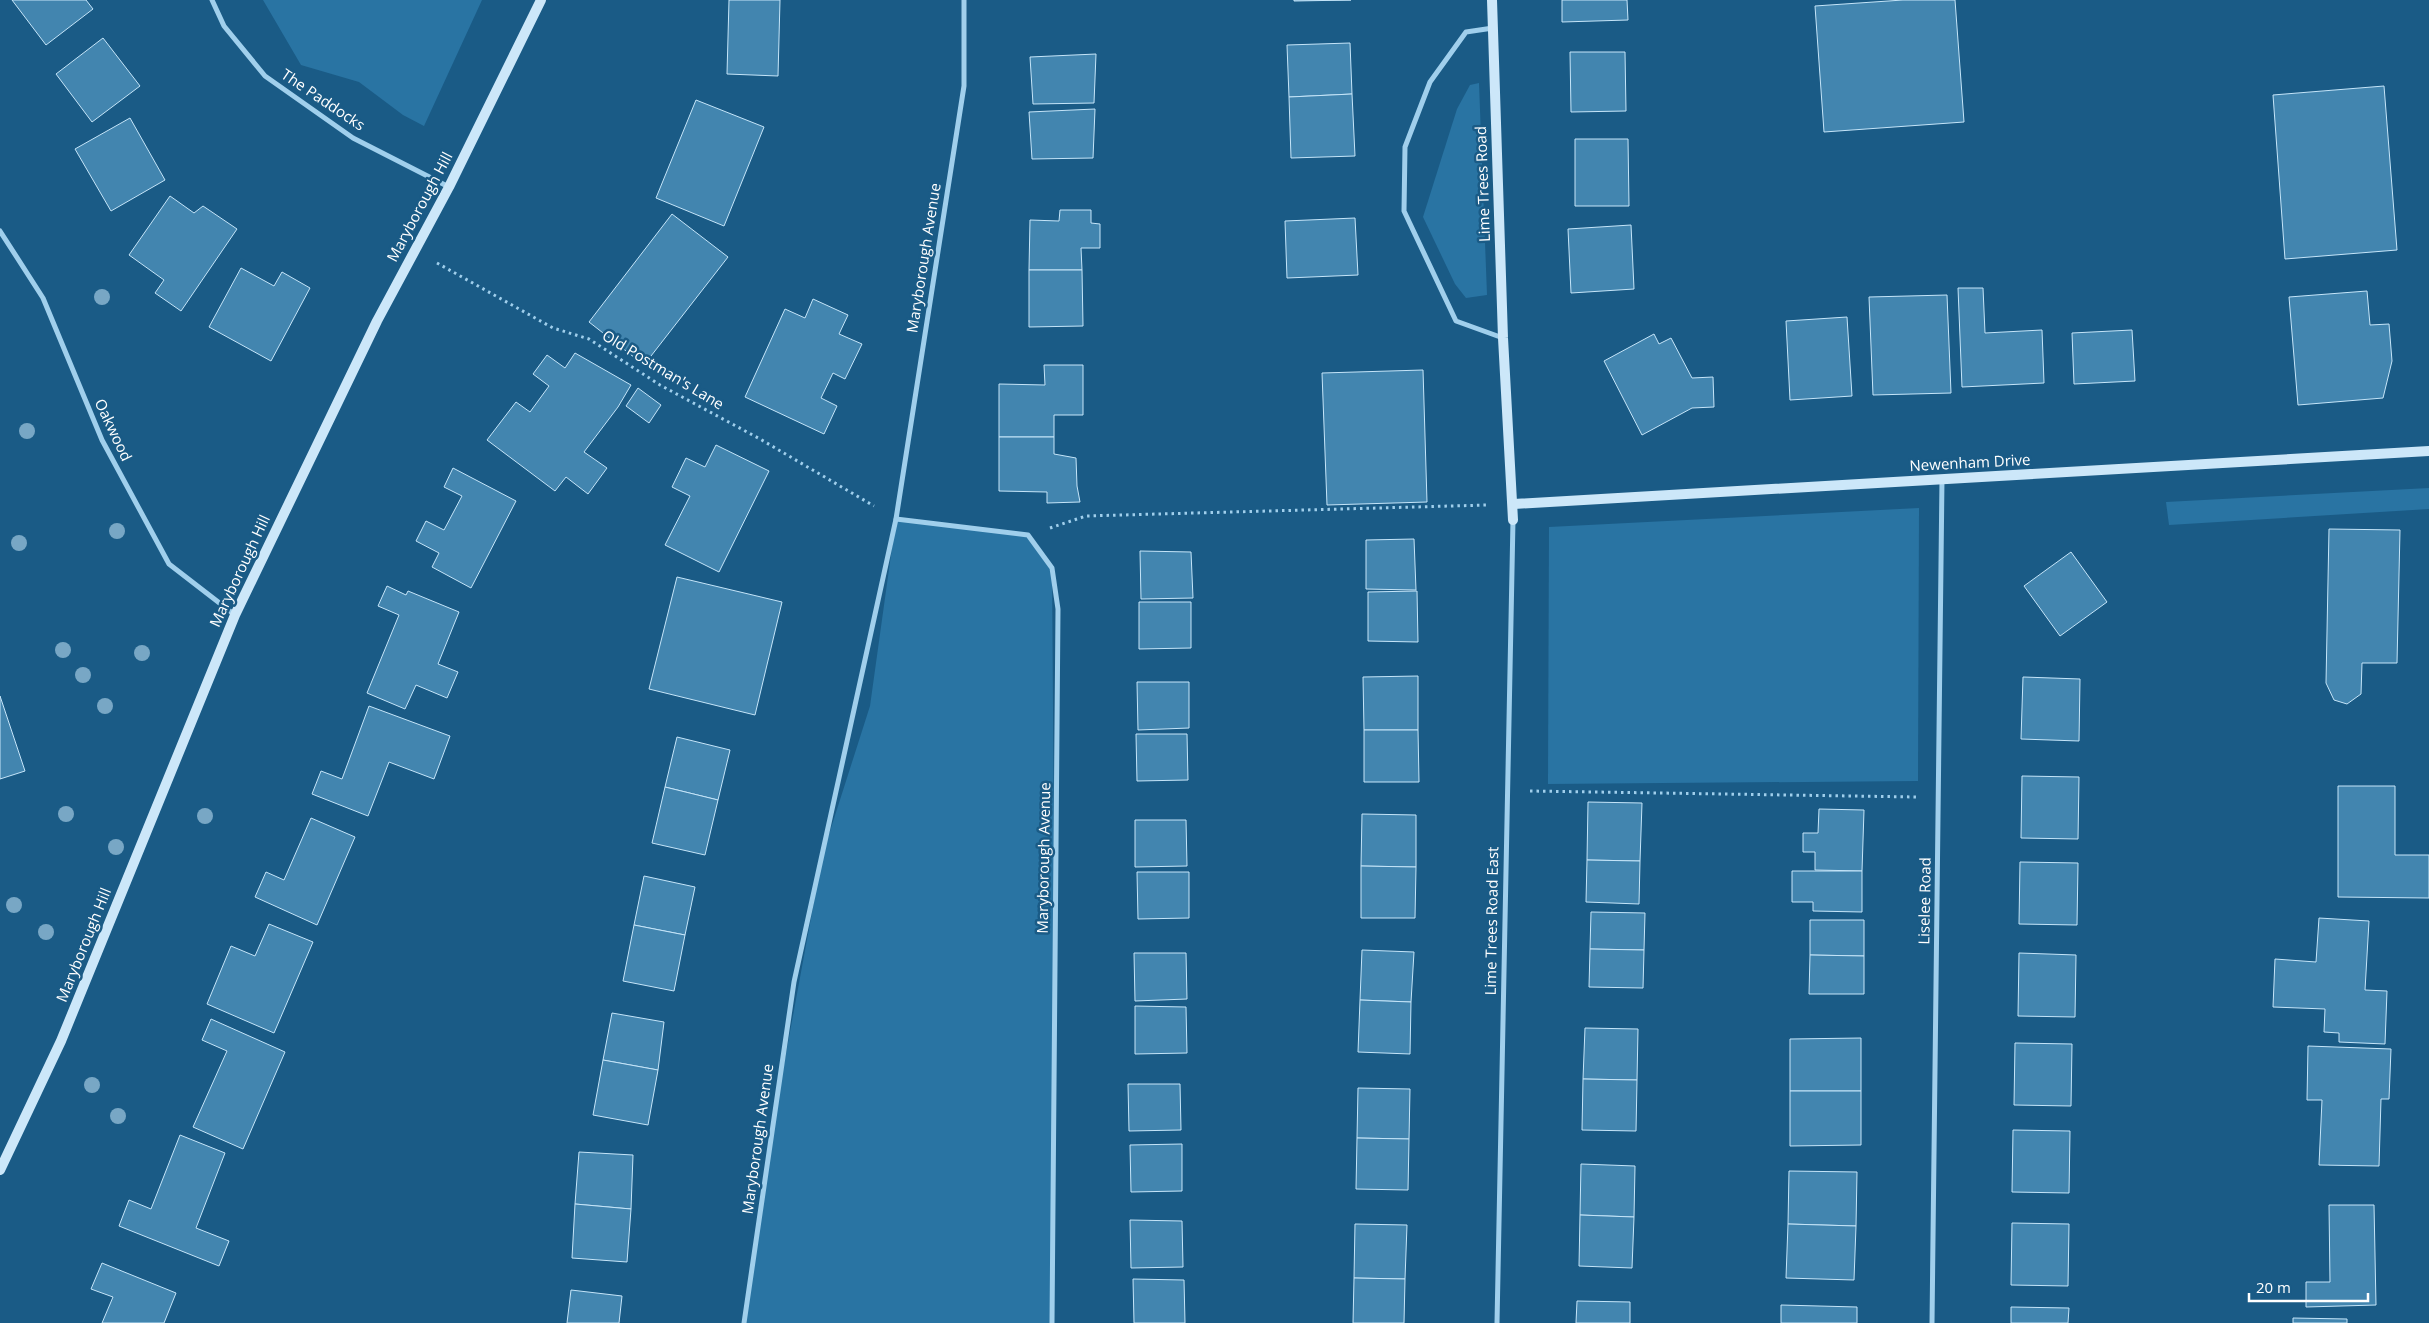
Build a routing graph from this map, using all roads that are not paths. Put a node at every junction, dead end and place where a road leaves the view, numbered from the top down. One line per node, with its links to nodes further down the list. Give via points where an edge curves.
1 (212, 0): 6 (street, The Paddocks, via 224,26 265,76 353,138)
2 (541, 0): 6 (street, Maryborough Hill)
3 (964, 0): 12 (street, Maryborough Avenue, via 964,86)
4 (1492, 0): 5 (street, Lime Trees Road)
5 (1493, 28): 8 (street, Lime Trees Road); 8 (street, via 1466,32 1430,82 1405,147 1404,211 1456,321)
6 (449, 187): 14 (street, Maryborough Hill, via 377,321)
7 (0, 230): 14 (street, Oakwood, via 43,298 102,440 169,564)
8 (1503, 338): 11 (street, Lime Trees Road)
9 (2429, 450): 10 (street, Newenham Drive)
10 (1942, 479): 11 (street, Newenham Drive); 19 (street, Liselee Road)
11 (1514, 504): 13 (street, Lime Trees Road)
12 (896, 519): 16 (street, Maryborough Avenue, via 794,982); 17 (street, Maryborough Avenue, via 1028,535 1052,568 1058,609)
13 (1513, 520): 18 (street, Lime Trees Road East)
14 (235, 615): 15 (street, Maryborough Hill, via 61,1041)
15 (0, 1170)
16 (744, 1323)
17 (1052, 1323)
18 (1496, 1323)
19 (1932, 1323)

